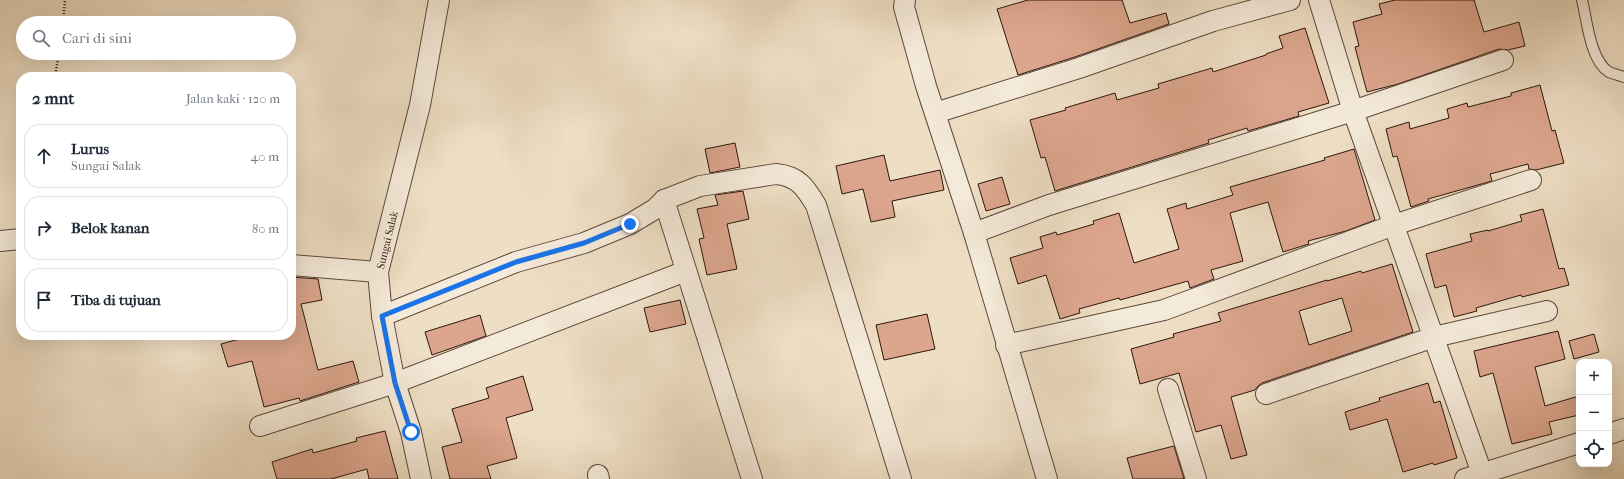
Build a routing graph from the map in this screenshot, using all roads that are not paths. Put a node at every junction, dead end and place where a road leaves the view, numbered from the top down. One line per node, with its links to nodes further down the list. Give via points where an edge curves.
1 (439, 0): 18 (street, Sungai Salak, via 420,105)
2 (905, 0): 9 (street, via 904,7)
3 (1290, 0): 9 (street, via 1213,21 1080,68)
4 (1319, 0): 8 (street)
5 (1582, 0): 7 (lane, via 1599,63 1609,72)
6 (1503, 60): 8 (street)
7 (1624, 77)
8 (1353, 110): 12 (street); 13 (street, via 1049,205)
9 (935, 112): 13 (street)
10 (1531, 180): 12 (street)
11 (664, 200): 17 (street); 20 (street, via 655,210 630,224 590,240 516,262); 33 (street, via 700,186 776,174 787,175 802,184 816,205)
12 (1394, 225): 21 (street); 22 (street, via 1164,310)
13 (974, 233): 22 (street)
14 (16, 239): 15 (street)
15 (0, 241)
16 (296, 265): 18 (street)
17 (686, 271): 23 (street); 32 (street)
18 (378, 272): 20 (street, Sungai Salak)
19 (1547, 311): 21 (street)
20 (382, 316): 23 (street, Sungai Salak)
21 (1434, 337): 25 (street); 30 (street)
22 (1006, 345): 34 (street)
23 (395, 383): 26 (street); 31 (street, Sungai Salak, via 411,432)
24 (1168, 389): 35 (street)
25 (1266, 394)
26 (260, 426)
27 (1624, 429): 28 (street)
28 (1612, 433)
29 (1576, 444): 30 (street)
30 (1477, 477)
31 (422, 479)
32 (752, 479)
33 (901, 479)
34 (1047, 479)
35 (1196, 479)

